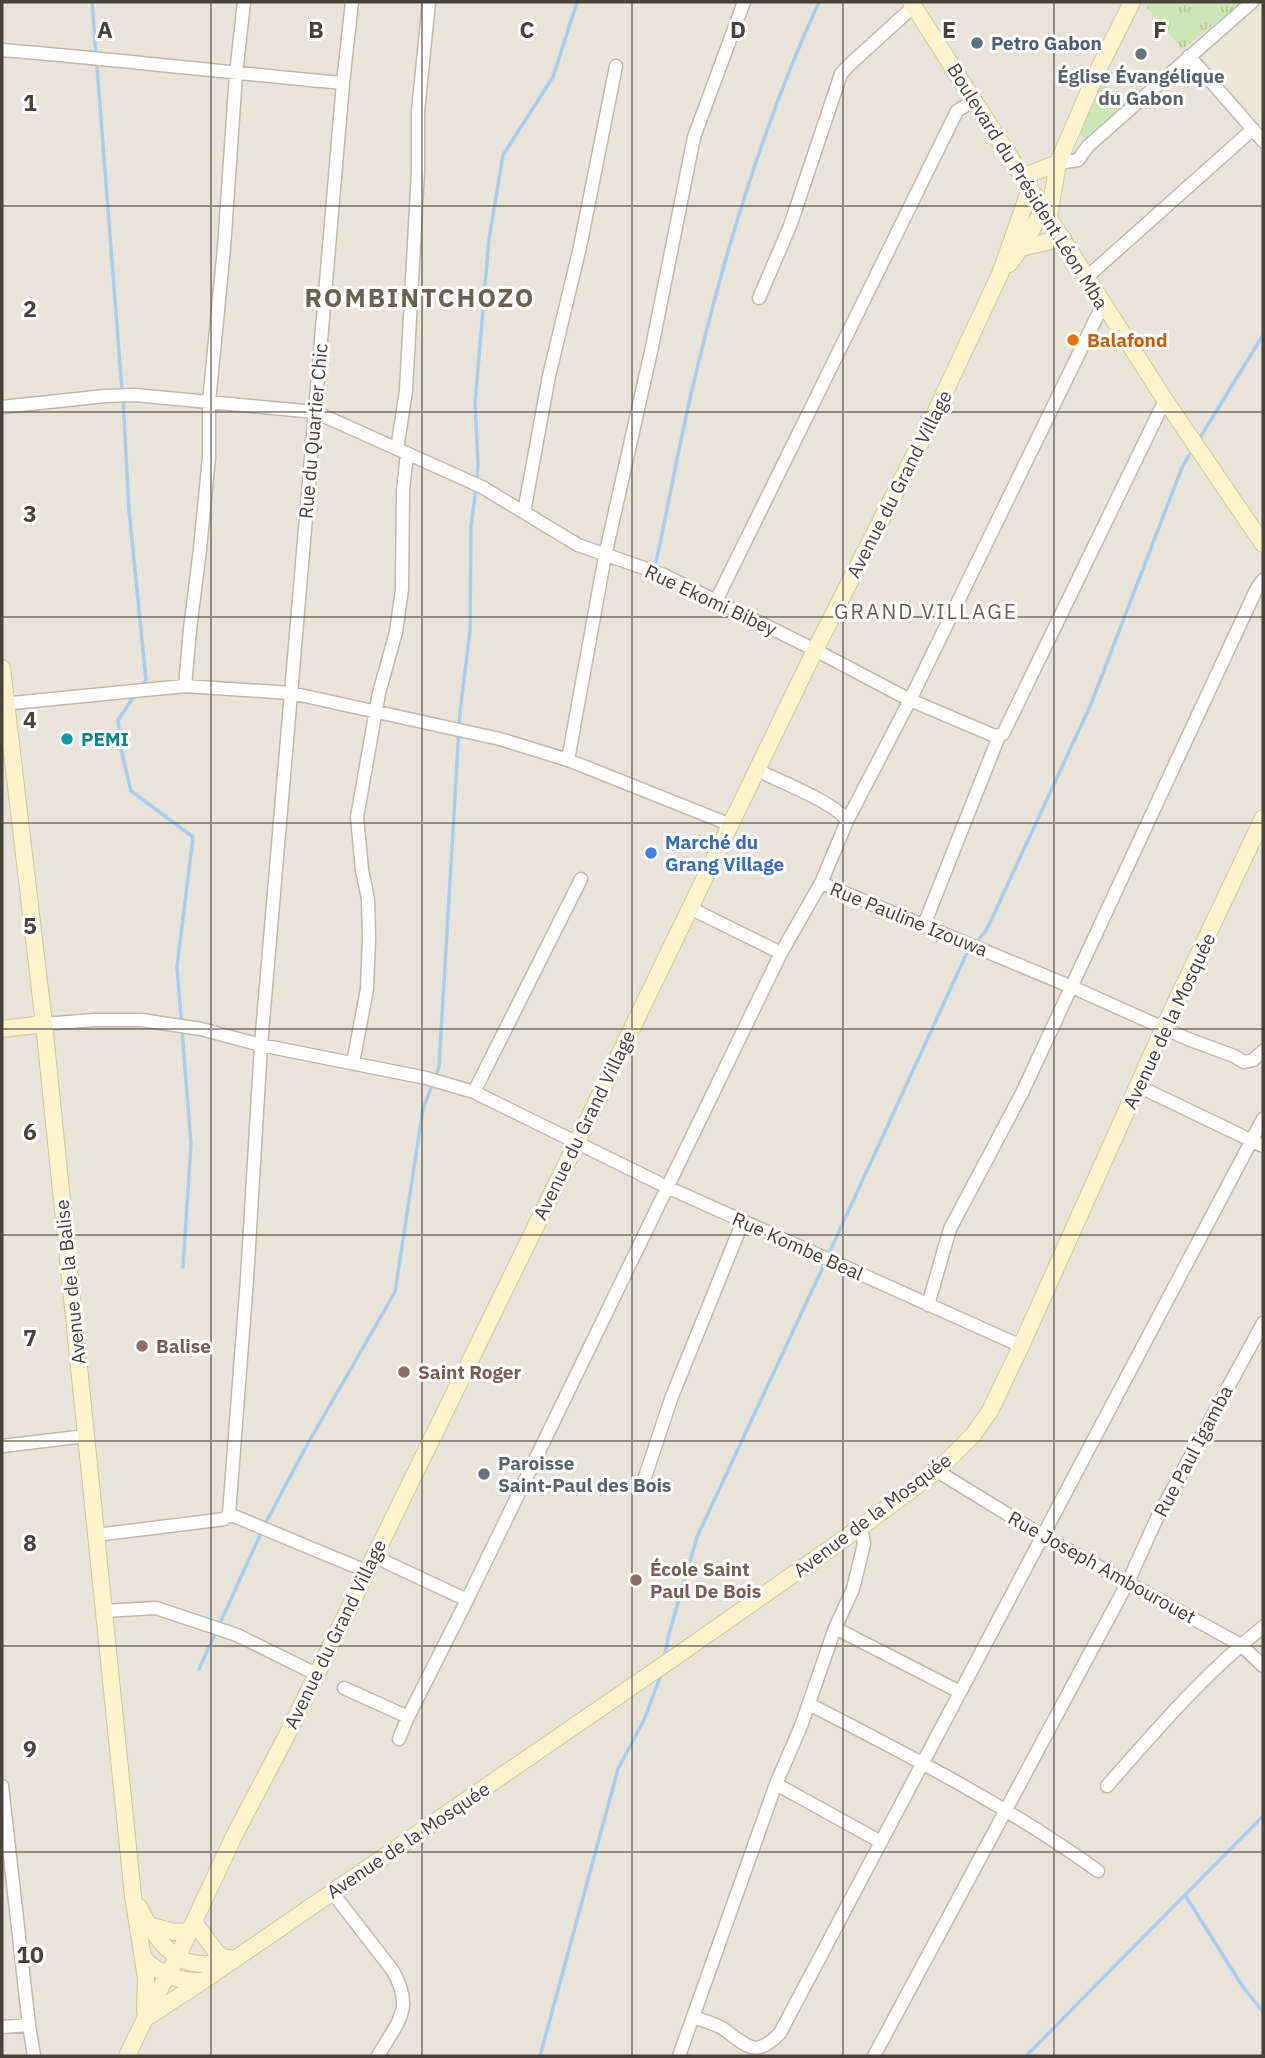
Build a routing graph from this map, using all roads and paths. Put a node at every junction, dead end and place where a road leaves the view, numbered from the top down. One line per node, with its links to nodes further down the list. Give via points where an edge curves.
1 (244, 2): 11 (street)
2 (352, 2): 12 (street, Rue du Quartier Chic)
3 (429, 2): 29 (street, via 418,111)
4 (744, 2): 32 (street, via 694,137)
5 (1132, 2): 16 (street)
6 (1252, 2): 9 (street)
7 (913, 4): 13 (street, Boulevard du Président Léon Mba); 23 (street, via 841,74 790,226)
8 (2, 50): 11 (street)
9 (1189, 56): 14 (street); 16 (street, via 1078,160)
10 (617, 66): 30 (street)
11 (236, 74): 12 (street); 26 (street)
12 (343, 83): 28 (street, Rue du Quartier Chic)
13 (974, 100): 17 (street, Boulevard du Président Léon Mba); 34 (street, via 957,111)
14 (1253, 129): 15 (street); 22 (street)
15 (1263, 141)
16 (1058, 163): 17 (street); 18 (street)
17 (1026, 183): 18 (street, Boulevard du Président Léon Mba); 21 (street, Avenue du Grand Village)
18 (1047, 212): 19 (street, Boulevard du Président Léon Mba); 20 (street)
19 (1063, 238): 20 (street); 22 (street, Boulevard du Président Léon Mba)
20 (1021, 248): 21 (street)
21 (1000, 274): 35 (street, Avenue du Grand Village)
22 (1087, 277): 24 (street, Boulevard du Président Léon Mba)
23 (759, 298)
24 (1103, 304): 25 (street, Boulevard du Président Léon Mba); 39 (street)
25 (1166, 400): 31 (street, Boulevard du Président Léon Mba); 42 (street)
26 (209, 402): 27 (street, Rue Ekomi Bibey, via 105,396); 28 (street, Rue Ekomi Bibey); 37 (street, via 209,457)
27 (2, 407)
28 (315, 412): 29 (street, Rue Ekomi Bibey); 38 (street, Rue du Quartier Chic)
29 (402, 451): 30 (street, Rue Ekomi Bibey, via 482,487); 41 (street, via 401,589)
30 (524, 512): 32 (street, Rue Ekomi Bibey)
31 (1263, 544)
32 (605, 556): 34 (street, Rue Ekomi Bibey, via 664,575); 43 (street)
33 (1263, 580): 53 (street)
34 (716, 601): 35 (street, Rue Ekomi Bibey)
35 (816, 650): 39 (street, Rue Ekomi Bibey); 44 (street, Avenue du Grand Village)
36 (2, 668): 40 (street, Avenue de la Balise)
37 (186, 686): 38 (street); 40 (street)
38 (291, 693): 41 (street); 57 (street, Rue du Quartier Chic)
39 (910, 699): 42 (street, Rue Ekomi Bibey); 46 (street)
40 (4, 704): 54 (street, Avenue de la Balise)
41 (377, 712): 43 (street, via 500,739); 59 (street, via 358,817 369,938 367,989)
42 (999, 736): 51 (street)
43 (568, 760): 47 (street)
44 (757, 770): 46 (street, via 831,807); 47 (street, Avenue du Grand Village)
45 (1263, 818): 55 (street, Avenue de la Mosquée)
46 (847, 821): 49 (street)
47 (731, 825): 50 (street, Avenue du Grand Village)
48 (580, 879): 61 (street)
49 (821, 883): 51 (street, Rue Pauline Izouwa); 52 (street, Rue Pauline Izouwa)
50 (690, 908): 52 (street); 63 (street, Avenue du Grand Village)
51 (924, 925): 53 (street, Rue Pauline Izouwa)
52 (780, 953): 65 (street, Rue Pauline Izouwa)
53 (1072, 987): 55 (street, Rue Pauline Izouwa); 67 (street, via 950,1229)
54 (44, 1024): 56 (street); 57 (street, Rue Kombe Beal, via 129,1020); 70 (street, Avenue de la Balise)
55 (1164, 1027): 58 (street, Rue Pauline Izouwa, via 1244,1062); 60 (street, Avenue de la Mosquée)
56 (2, 1029)
57 (261, 1045): 59 (street, Rue Kombe Beal); 74 (street, Rue du Quartier Chic)
58 (1263, 1051)
59 (353, 1063): 61 (street, Rue Kombe Beal)
60 (1138, 1086): 64 (street); 69 (street, Avenue de la Mosquée)
61 (474, 1092): 63 (street, Rue Kombe Beal)
62 (1263, 1119): 64 (street)
63 (577, 1142): 65 (street, Rue Kombe Beal); 78 (street, Avenue du Grand Village)
64 (1257, 1144): 77 (street)
65 (667, 1187): 66 (street, Rue Kombe Beal); 81 (street, Rue Pauline Izouwa)
66 (743, 1221): 67 (street, Rue Kombe Beal); 73 (street, via 671,1399)
67 (928, 1305): 69 (street, Rue Kombe Beal)
68 (1263, 1323): 80 (street, Rue Paul Igamba, via 1157,1518)
69 (1021, 1346): 72 (street, Avenue de la Mosquée, via 990,1411)
70 (86, 1436): 71 (street); 76 (street, Avenue de la Balise)
71 (2, 1446)
72 (937, 1471): 75 (street, Avenue de la Mosquée); 77 (street, Rue Joseph Ambourouet)
73 (642, 1486)
74 (229, 1514): 76 (street, via 224,1519); 79 (street)
75 (861, 1527): 84 (street, via 861,1559); 101 (street, Avenue de la Mosquée)
76 (96, 1535): 82 (street, Avenue de la Balise)
77 (1043, 1536): 80 (street, Rue Joseph Ambourouet); 89 (street)
78 (373, 1556): 79 (street, Avenue du Grand Village); 81 (street)
79 (366, 1571): 87 (street, Avenue du Grand Village)
80 (1128, 1582): 85 (street, Rue Joseph Ambourouet); 97 (street, Rue Paul Igamba)
81 (467, 1600): 91 (street, Rue Pauline Izouwa)
82 (104, 1611): 87 (street, via 156,1608 237,1635); 102 (street, Avenue de la Balise)
83 (1263, 1627): 85 (street)
84 (835, 1628): 89 (street); 90 (street)
85 (1241, 1645): 86 (street, Rue Joseph Ambourouet); 96 (street, via 1178,1704)
86 (1263, 1666)
87 (316, 1674): 104 (street, Avenue du Grand Village)
88 (344, 1688): 91 (street)
89 (960, 1692): 93 (street)
90 (809, 1704): 93 (street); 94 (street)
91 (408, 1717): 92 (street, Rue Pauline Izouwa)
92 (399, 1739)
93 (922, 1764): 97 (street); 99 (street)
94 (776, 1784): 99 (street); 110 (street)
95 (2, 1786): 98 (street)
96 (1107, 1786)
97 (1004, 1811): 100 (street); 118 (street, Rue Paul Igamba)
98 (5, 1840): 112 (street)
99 (881, 1842): 110 (street, via 772,2042 751,2049 724,2029)
100 (1098, 1871)
101 (332, 1892): 105 (street, Avenue de la Mosquée); 116 (street, via 401,1985 402,2012)
102 (133, 1896): 103 (street); 106 (street, Avenue de la Balise)
103 (148, 1925): 104 (street, via 174,1932); 107 (street)
104 (192, 1927): 105 (street, via 217,1953); 107 (street, Avenue du Grand Village)
105 (233, 1957): 107 (street, via 208,1964); 109 (street, Avenue de la Mosquée)
106 (144, 1958): 108 (street); 111 (street, Avenue de la Balise)
107 (177, 1958): 108 (street, Avenue du Grand Village)
108 (168, 1976): 109 (street); 111 (street, Avenue du Grand Village)
109 (203, 1981): 111 (street, Avenue de la Mosquée)
110 (694, 2017): 117 (street)
111 (144, 2020): 115 (street, Avenue du Grand Village)
112 (29, 2025): 113 (street); 114 (street)
113 (2, 2028)
114 (34, 2056)
115 (127, 2056)
116 (378, 2056)
117 (679, 2056)
118 (874, 2056)

